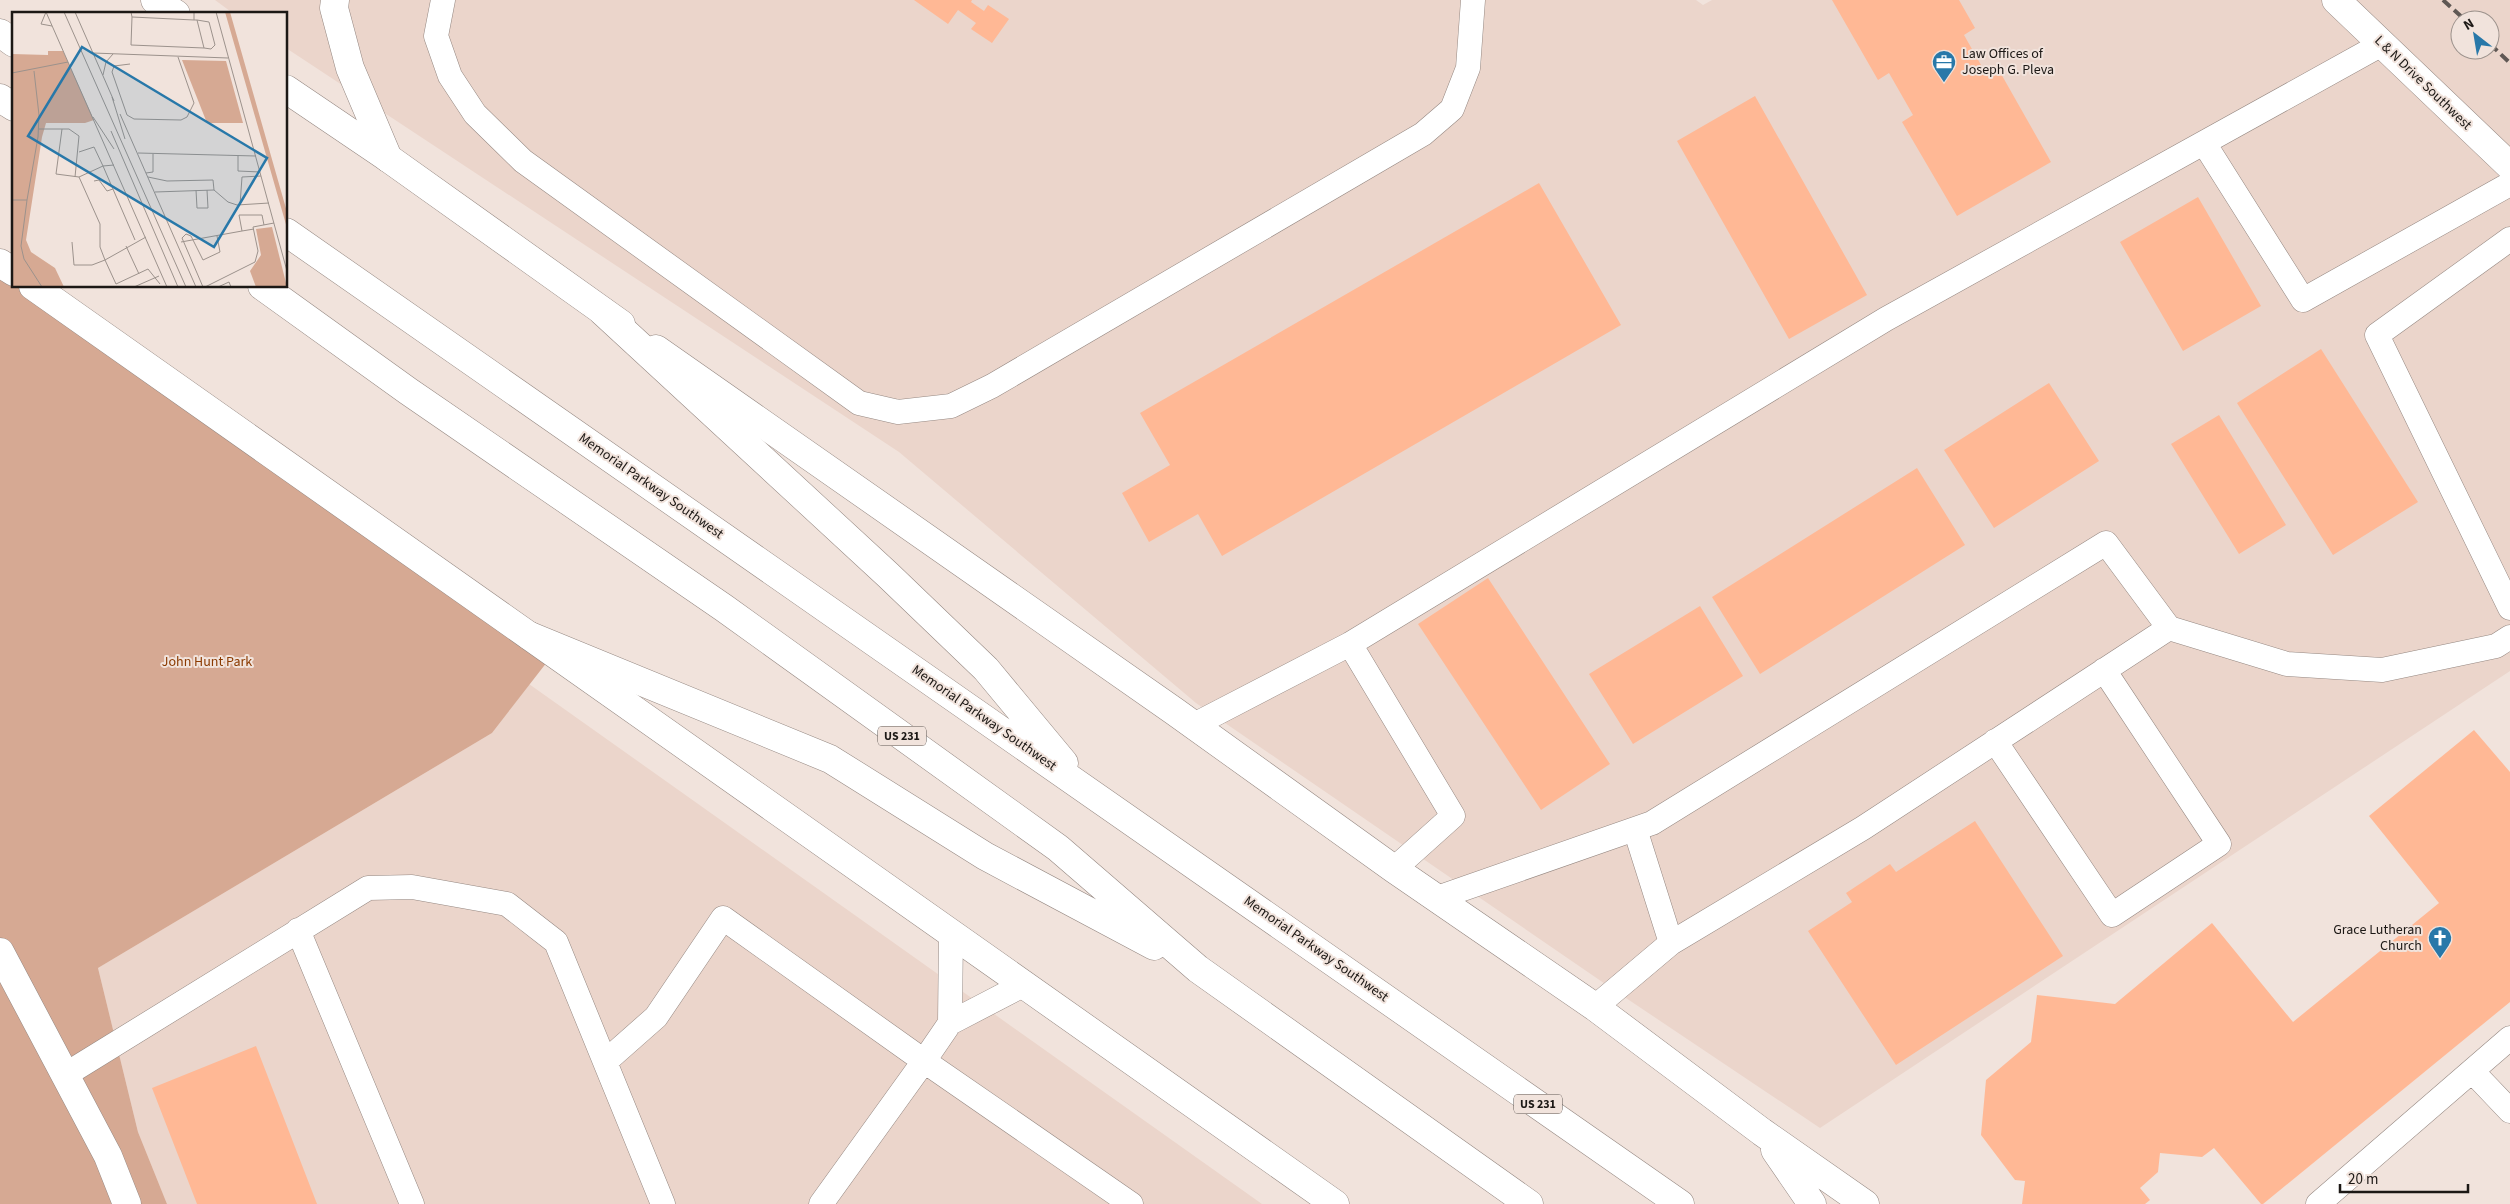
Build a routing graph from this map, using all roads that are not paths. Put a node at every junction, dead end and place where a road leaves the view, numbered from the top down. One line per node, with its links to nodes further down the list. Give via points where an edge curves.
1 (156, 0): 6 (main road)
2 (335, 0): 14 (main road, via 334,8 350,68)
3 (443, 0): 4 (lane, via 436,36 450,76 475,114 523,161 859,403 898,412 951,406 992,386 1424,134 1452,109 1468,68)
4 (1473, 0)
5 (2336, 0): 9 (main road, L & N Drive Southwest)
6 (173, 12)
7 (0, 33): 8 (main road)
8 (12, 42)
9 (2382, 44): 13 (lane); 15 (main road, L & N Drive Southwest)
10 (288, 90): 14 (main road)
11 (0, 98): 12 (main road)
12 (12, 106)
13 (2204, 143): 16 (lane, via 2303,300); 28 (lane, via 1886,319)
14 (388, 158): 23 (main road)
15 (2510, 166)
16 (2510, 184)
17 (288, 233): 32 (main road, Memorial Parkway Southwest / US 231)
18 (2510, 239): 24 (lane, via 2377,335)
19 (0, 263): 20 (main road)
20 (12, 271)
21 (36, 288): 26 (main road)
22 (265, 288): 40 (main road, US 231, via 408,391 724,608 1058,848)
23 (602, 311): 30 (main road); 32 (main road, via 986,669)
24 (2510, 608)
25 (2169, 628): 27 (lane, via 2287,664 2382,670 2496,646); 29 (lane); 33 (lane, via 2106,543 1652,823)
26 (530, 636): 37 (main road); 40 (main road, via 830,759 985,856)
27 (2510, 637)
28 (1350, 644): 30 (lane); 34 (lane, via 1453,816)
29 (2104, 670): 31 (lane); 31 (lane, via 2219,844 2112,915)
30 (1194, 725): 34 (main road)
31 (1995, 741): 38 (lane, via 1863,828)
32 (1086, 789): 51 (main road, Memorial Parkway Southwest / US 231)
33 (1635, 829): 35 (lane); 38 (lane)
34 (1394, 869): 35 (main road)
35 (1437, 898): 42 (main road)
36 (298, 930): 46 (lane, via 368,888 412,887 507,904 556,942); 48 (lane); 53 (lane)
37 (951, 932): 41 (main road); 43 (lane)
38 (1671, 943): 42 (lane)
39 (0, 952): 48 (main road)
40 (1198, 969): 58 (main road, US 231)
41 (1025, 984): 43 (lane); 57 (main road)
42 (1595, 1007): 50 (main road)
43 (950, 1023): 45 (lane)
44 (2510, 1038): 47 (lane)
45 (924, 1061): 46 (lane, via 723,918 656,1017); 55 (lane); 56 (lane)
46 (605, 1062): 54 (lane)
47 (2472, 1071): 49 (lane); 61 (lane)
48 (66, 1075): 52 (main road, via 108,1156)
49 (2510, 1111)
50 (1762, 1132): 59 (main road); 60 (main road)
51 (1679, 1203)
52 (127, 1204)
53 (412, 1204)
54 (663, 1204)
55 (821, 1204)
56 (1131, 1204)
57 (1335, 1204)
58 (1529, 1204)
59 (1812, 1204)
60 (1865, 1204)
61 (2318, 1204)

